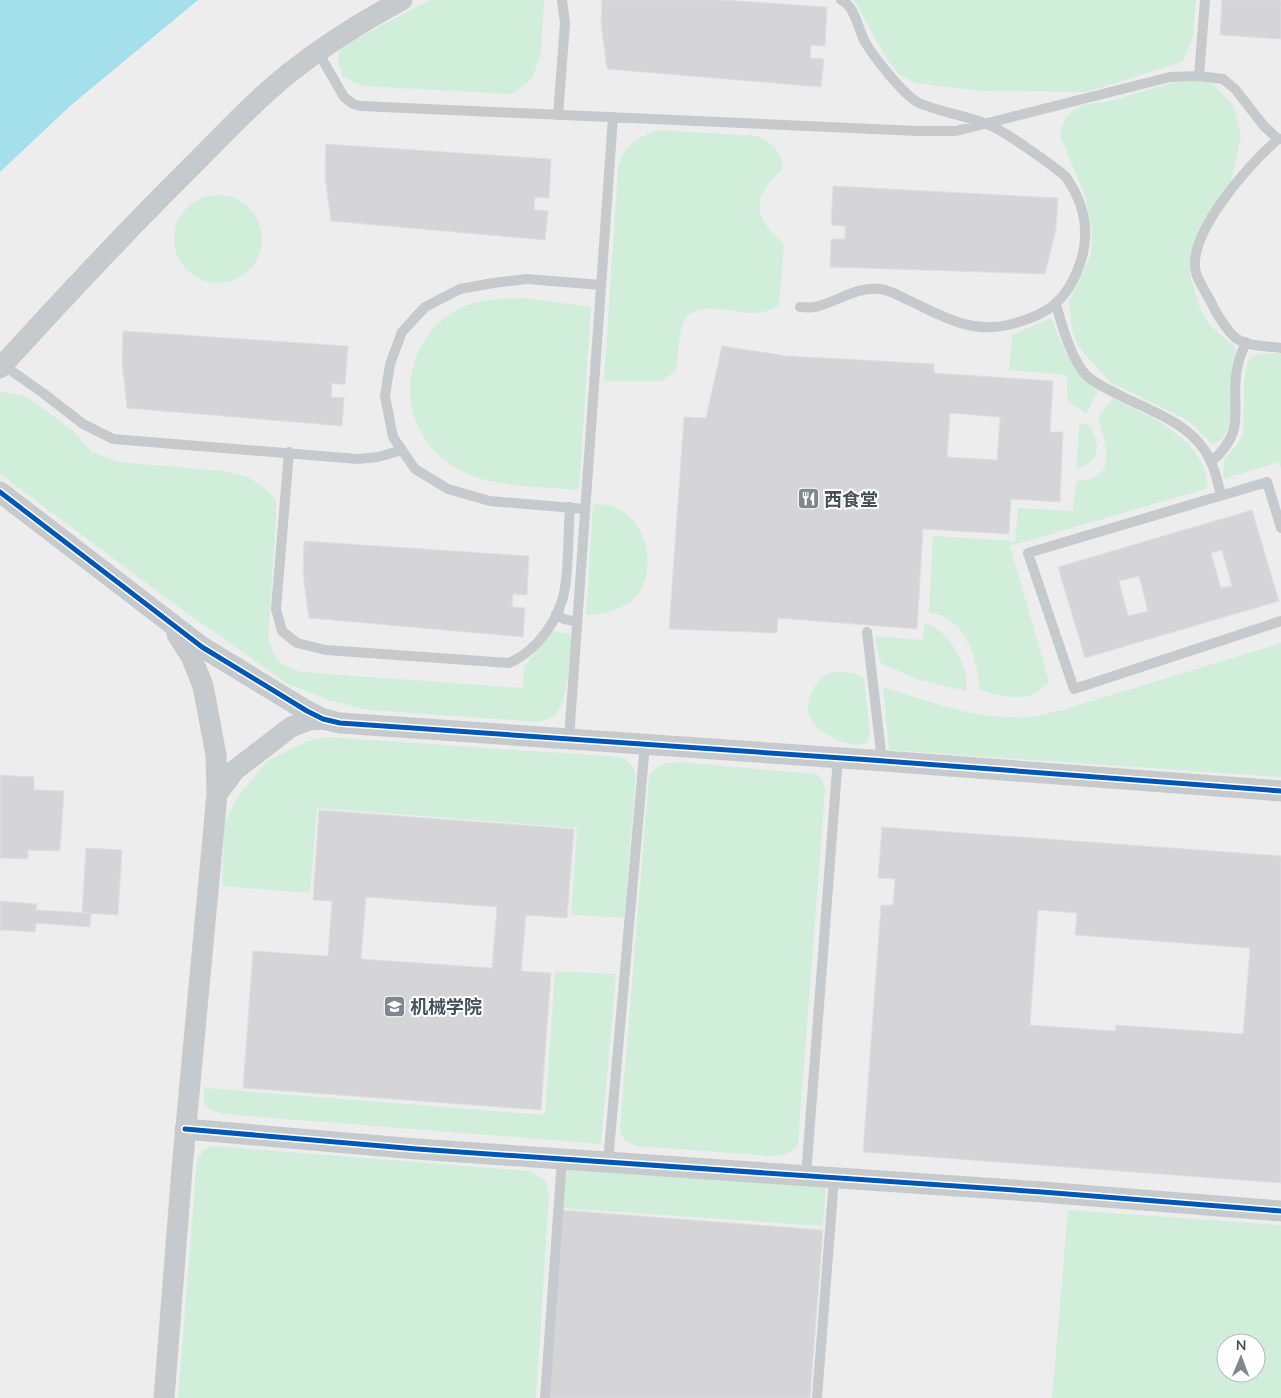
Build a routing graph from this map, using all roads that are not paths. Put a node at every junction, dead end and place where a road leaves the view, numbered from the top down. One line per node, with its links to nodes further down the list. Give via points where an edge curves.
1 (402, 0): 5 (street)
2 (562, 0): 7 (lane, via 565,23)
3 (841, 0): 9 (lane, via 854,15 865,41 902,91 919,103)
4 (1206, 0): 6 (lane)
5 (318, 52): 7 (lane, via 344,97 353,104); 16 (street, via 255,104 137,220)
6 (1199, 76): 9 (lane, via 1170,77); 10 (lane, via 1223,79 1264,126)
7 (558, 115): 8 (lane)
8 (613, 117): 9 (lane, via 918,131 956,131); 11 (lane)
9 (986, 123): 12 (lane, via 1045,160 1067,178 1080,202 1086,224 1085,249 1068,291)
10 (1280, 139): 14 (lane, via 1245,171 1226,196 1201,238 1196,257 1196,272 1213,308 1228,329)
11 (601, 285): 17 (lane, via 527,279 493,282 460,289 425,307 402,332 390,364 385,396 394,437); 23 (lane)
12 (1056, 305): 13 (lane, via 1007,325 982,328 946,320 892,292 879,289 853,293 814,307); 19 (lane, via 1063,331 1086,374 1109,390 1166,417 1188,432)
13 (800, 307)
14 (1246, 342): 15 (lane); 19 (lane, via 1236,378 1236,423 1232,438 1224,451)
15 (1281, 348)
16 (1, 367): 18 (lane, via 43,393 83,424 113,439)
17 (402, 450): 18 (lane, via 358,459); 22 (lane, via 415,469 448,490 490,501)
18 (289, 452): 25 (lane, via 276,609 282,631 297,644 326,650 509,663 537,642)
19 (1211, 462): 21 (lane)
20 (0, 492): 28 (street)
21 (1221, 495): 24 (lane, via 1267,482); 26 (lane, via 1028,553 1074,689)
22 (570, 508): 23 (lane); 25 (lane, via 565,589)
23 (585, 509): 27 (lane)
24 (1281, 528)
25 (556, 614): 27 (lane)
26 (1281, 621)
27 (577, 622): 31 (lane)
28 (171, 623): 30 (street, via 202,647); 36 (street, via 191,656 203,686 216,755)
29 (867, 632): 34 (lane)
30 (323, 719): 31 (street, via 340,723); 36 (street, via 309,720 291,728 235,770)
31 (569, 739): 32 (street)
32 (645, 744): 33 (street); 39 (lane)
33 (838, 757): 34 (street); 40 (lane)
34 (882, 760): 35 (street)
35 (1281, 790)
36 (216, 794): 37 (street)
37 (186, 1129): 38 (street); 43 (street)
38 (562, 1159): 39 (street); 44 (lane)
39 (608, 1162): 40 (street)
40 (806, 1176): 41 (street)
41 (834, 1178): 42 (street); 45 (lane)
42 (1281, 1210)
43 (164, 1398)
44 (545, 1398)
45 (817, 1398)

